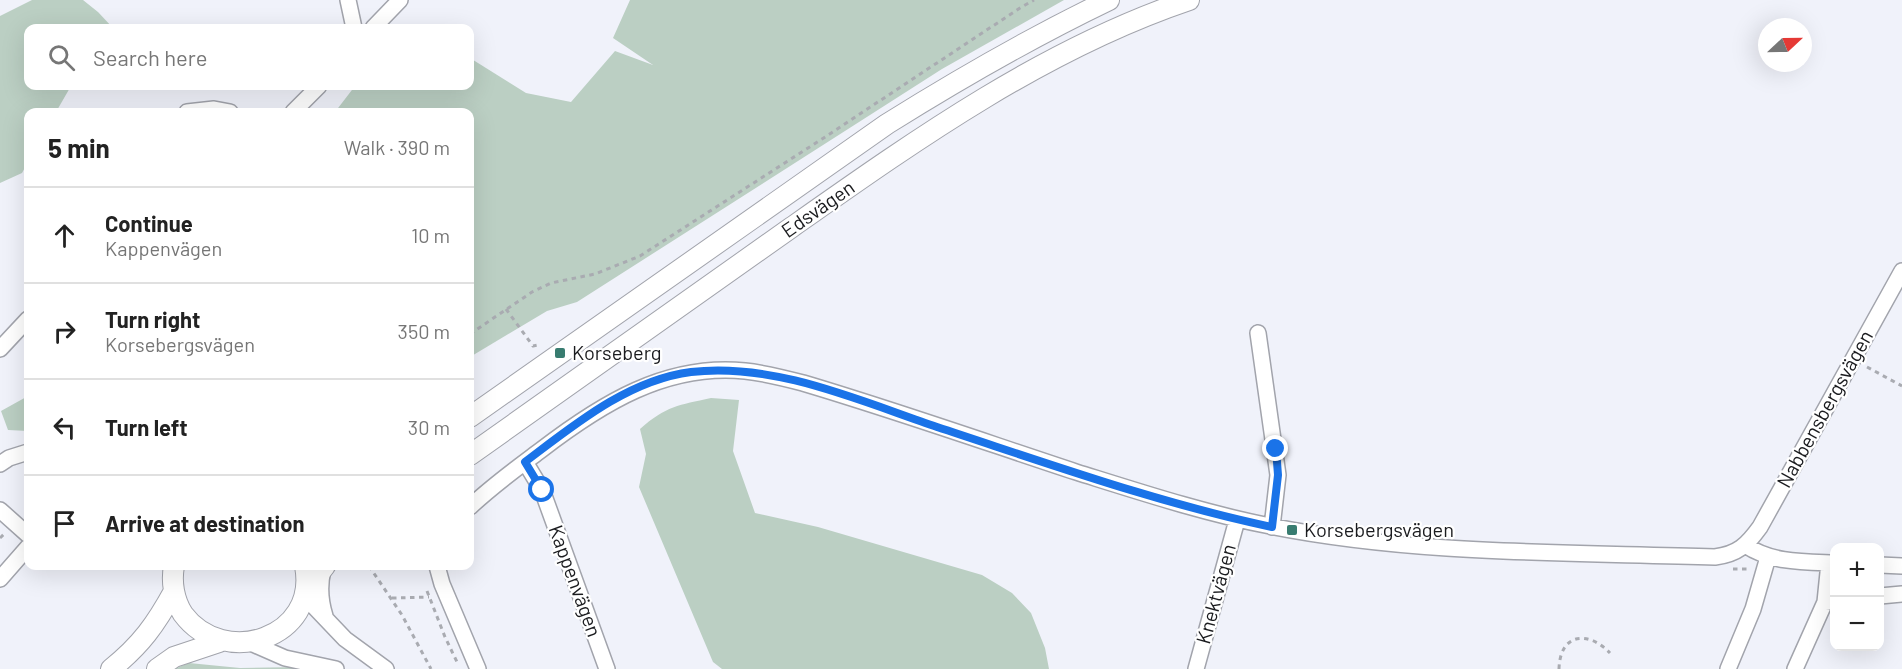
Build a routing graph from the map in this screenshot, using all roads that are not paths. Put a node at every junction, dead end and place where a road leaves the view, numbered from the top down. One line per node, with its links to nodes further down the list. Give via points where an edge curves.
1 (348, 0): 5 (street)
2 (400, 0): 6 (street)
3 (1109, 0): 13 (main road, Edsvägen, via 1021,44 886,124)
4 (1189, 0): 14 (main road, Edsvägen, via 1078,47 917,139)
5 (353, 24)
6 (377, 24)
7 (315, 90): 8 (street)
8 (297, 108)
9 (1902, 271): 23 (street, Nabbensbergsvägen, via 1760,526)
10 (24, 323): 12 (street)
11 (1258, 333): 21 (street, via 1278,475)
12 (0, 349)
13 (474, 414)
14 (474, 452)
15 (24, 453): 17 (street)
16 (525, 462): 18 (street); 20 (street, via 594,412 641,386 690,372 745,371 820,388); 46 (street, Kappenvägen, via 542,490)
17 (0, 464)
18 (474, 504)
19 (0, 510): 22 (street)
20 (1237, 520): 21 (street); 47 (street, Knektvägen)
21 (1272, 527): 23 (street, via 1364,540 1527,551 1715,557 1730,555)
22 (24, 531)
23 (1745, 545): 25 (street)
24 (24, 552): 33 (street)
25 (1766, 556): 26 (street); 48 (street, via 1753,609)
26 (1830, 563)
27 (1884, 565): 28 (street)
28 (1902, 566)
29 (316, 570): 34 (main road)
30 (318, 570): 38 (street)
31 (438, 570): 45 (street)
32 (172, 575): 39 (main road, via 181,610 193,627); 41 (main road, via 148,635)
33 (0, 579)
34 (305, 593): 38 (street); 40 (main road, via 286,627)
35 (1902, 594): 36 (street)
36 (1884, 596)
37 (1830, 601): 49 (street)
38 (327, 622): 44 (street)
39 (219, 642): 40 (main road); 42 (main road, via 174,657)
40 (253, 644): 43 (street, via 285,658)
41 (111, 669)
42 (158, 669)
43 (336, 669)
44 (386, 669)
45 (478, 669)
46 (607, 669)
47 (1196, 669)
48 (1728, 669)
49 (1795, 669)

